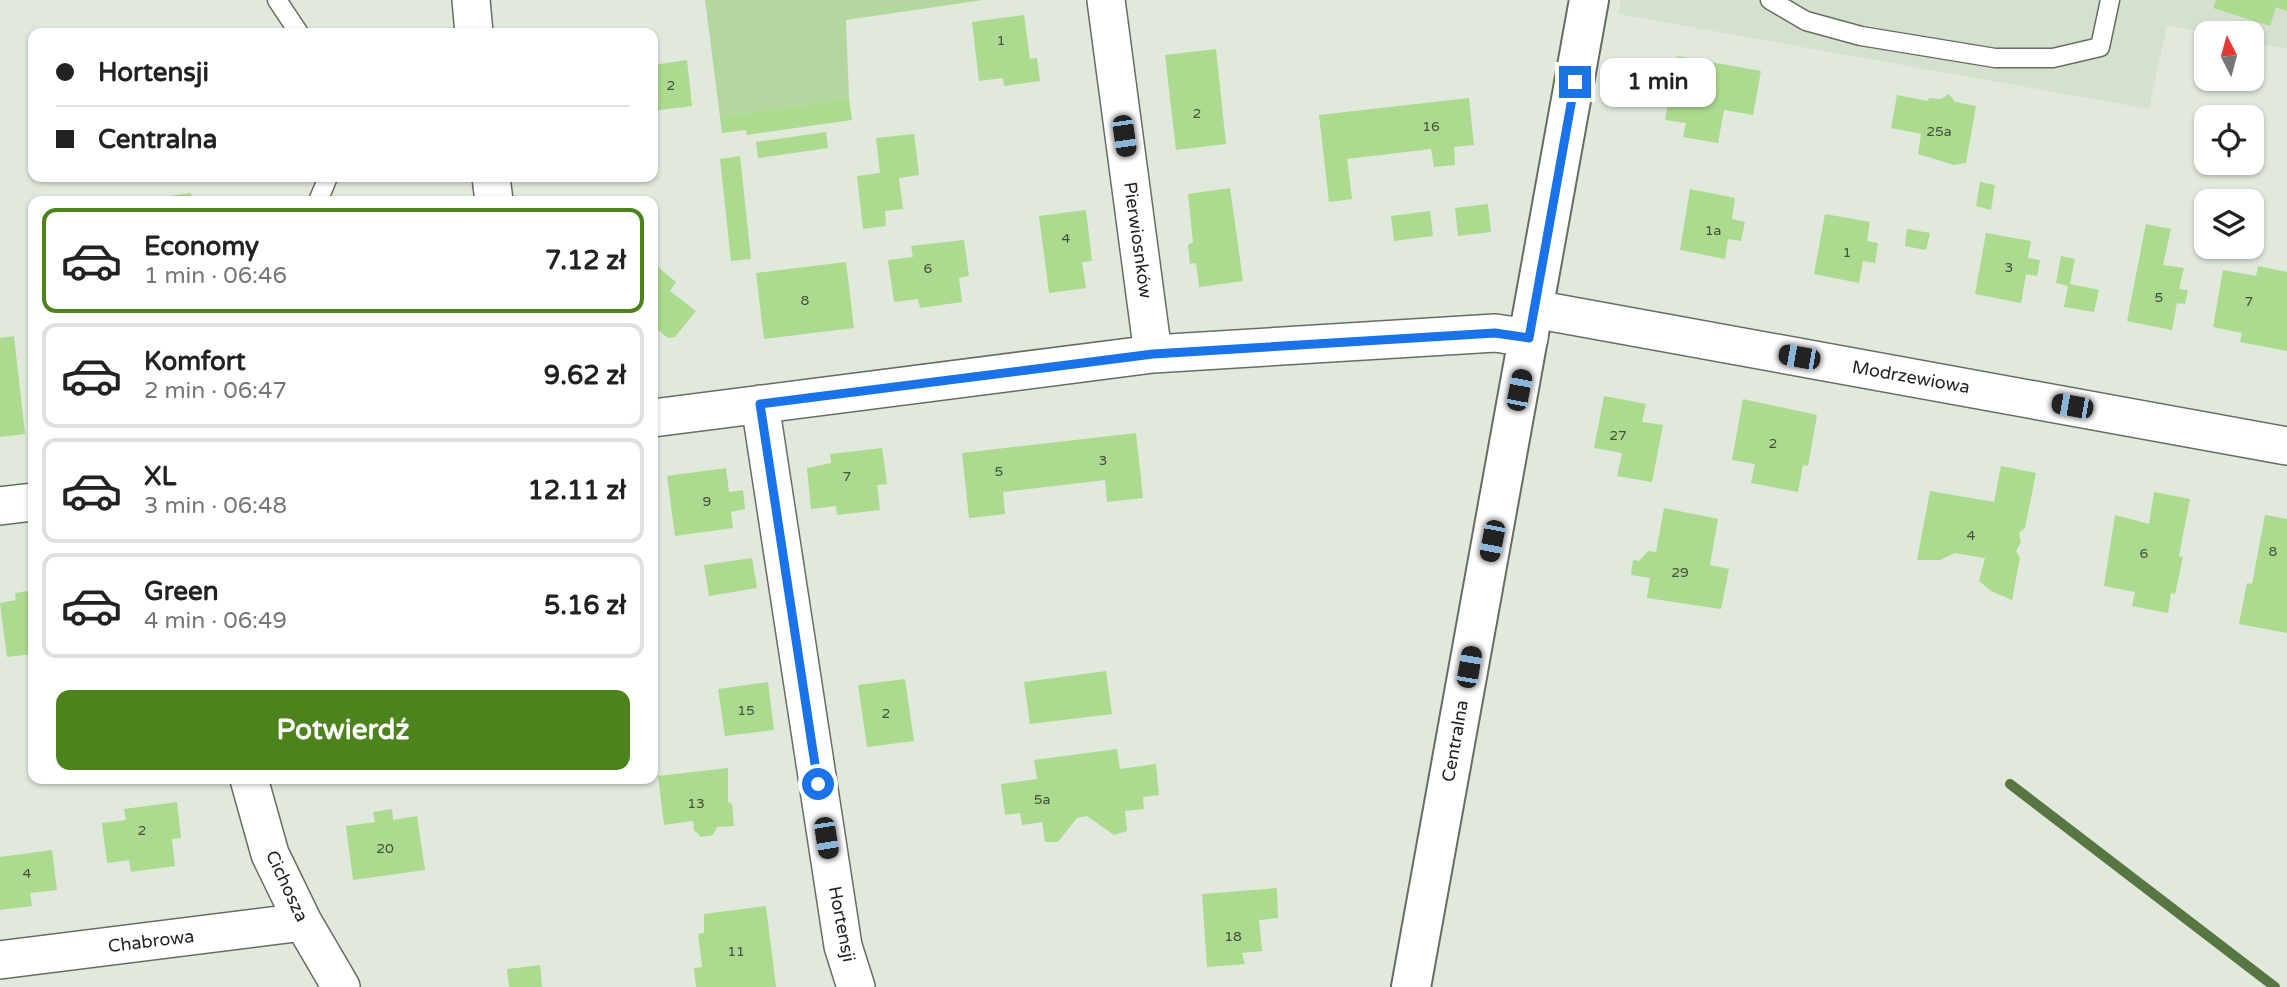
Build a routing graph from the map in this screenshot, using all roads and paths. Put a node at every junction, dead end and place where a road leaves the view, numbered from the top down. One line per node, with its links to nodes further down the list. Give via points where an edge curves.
1 (277, 0): 7 (lane)
2 (471, 0): 8 (street)
3 (1106, 0): 10 (street, Pierwiosnków)
4 (1590, 0): 9 (street, Centralna)
5 (1770, 0): 6 (lane, via 1806,21 1861,36 1994,58 2053,58 2100,47)
6 (2110, 0)
7 (296, 28)
8 (474, 28)
9 (1531, 323): 10 (street, Modrzewiowa, via 1495,333); 13 (street, Modrzewiowa); 21 (street, Centralna)
10 (1153, 354): 11 (street, Modrzewiowa)
11 (760, 404): 12 (street, Modrzewiowa); 20 (street, Hortensji, via 843,946)
12 (658, 417)
13 (2287, 446)
14 (28, 503): 15 (street)
15 (0, 506)
16 (250, 784): 17 (street, Cichosza, via 270,854)
17 (303, 922): 18 (street, Chabrowa); 19 (street, Cichosza)
18 (0, 960)
19 (341, 987)
20 (856, 987)
21 (1411, 987)

